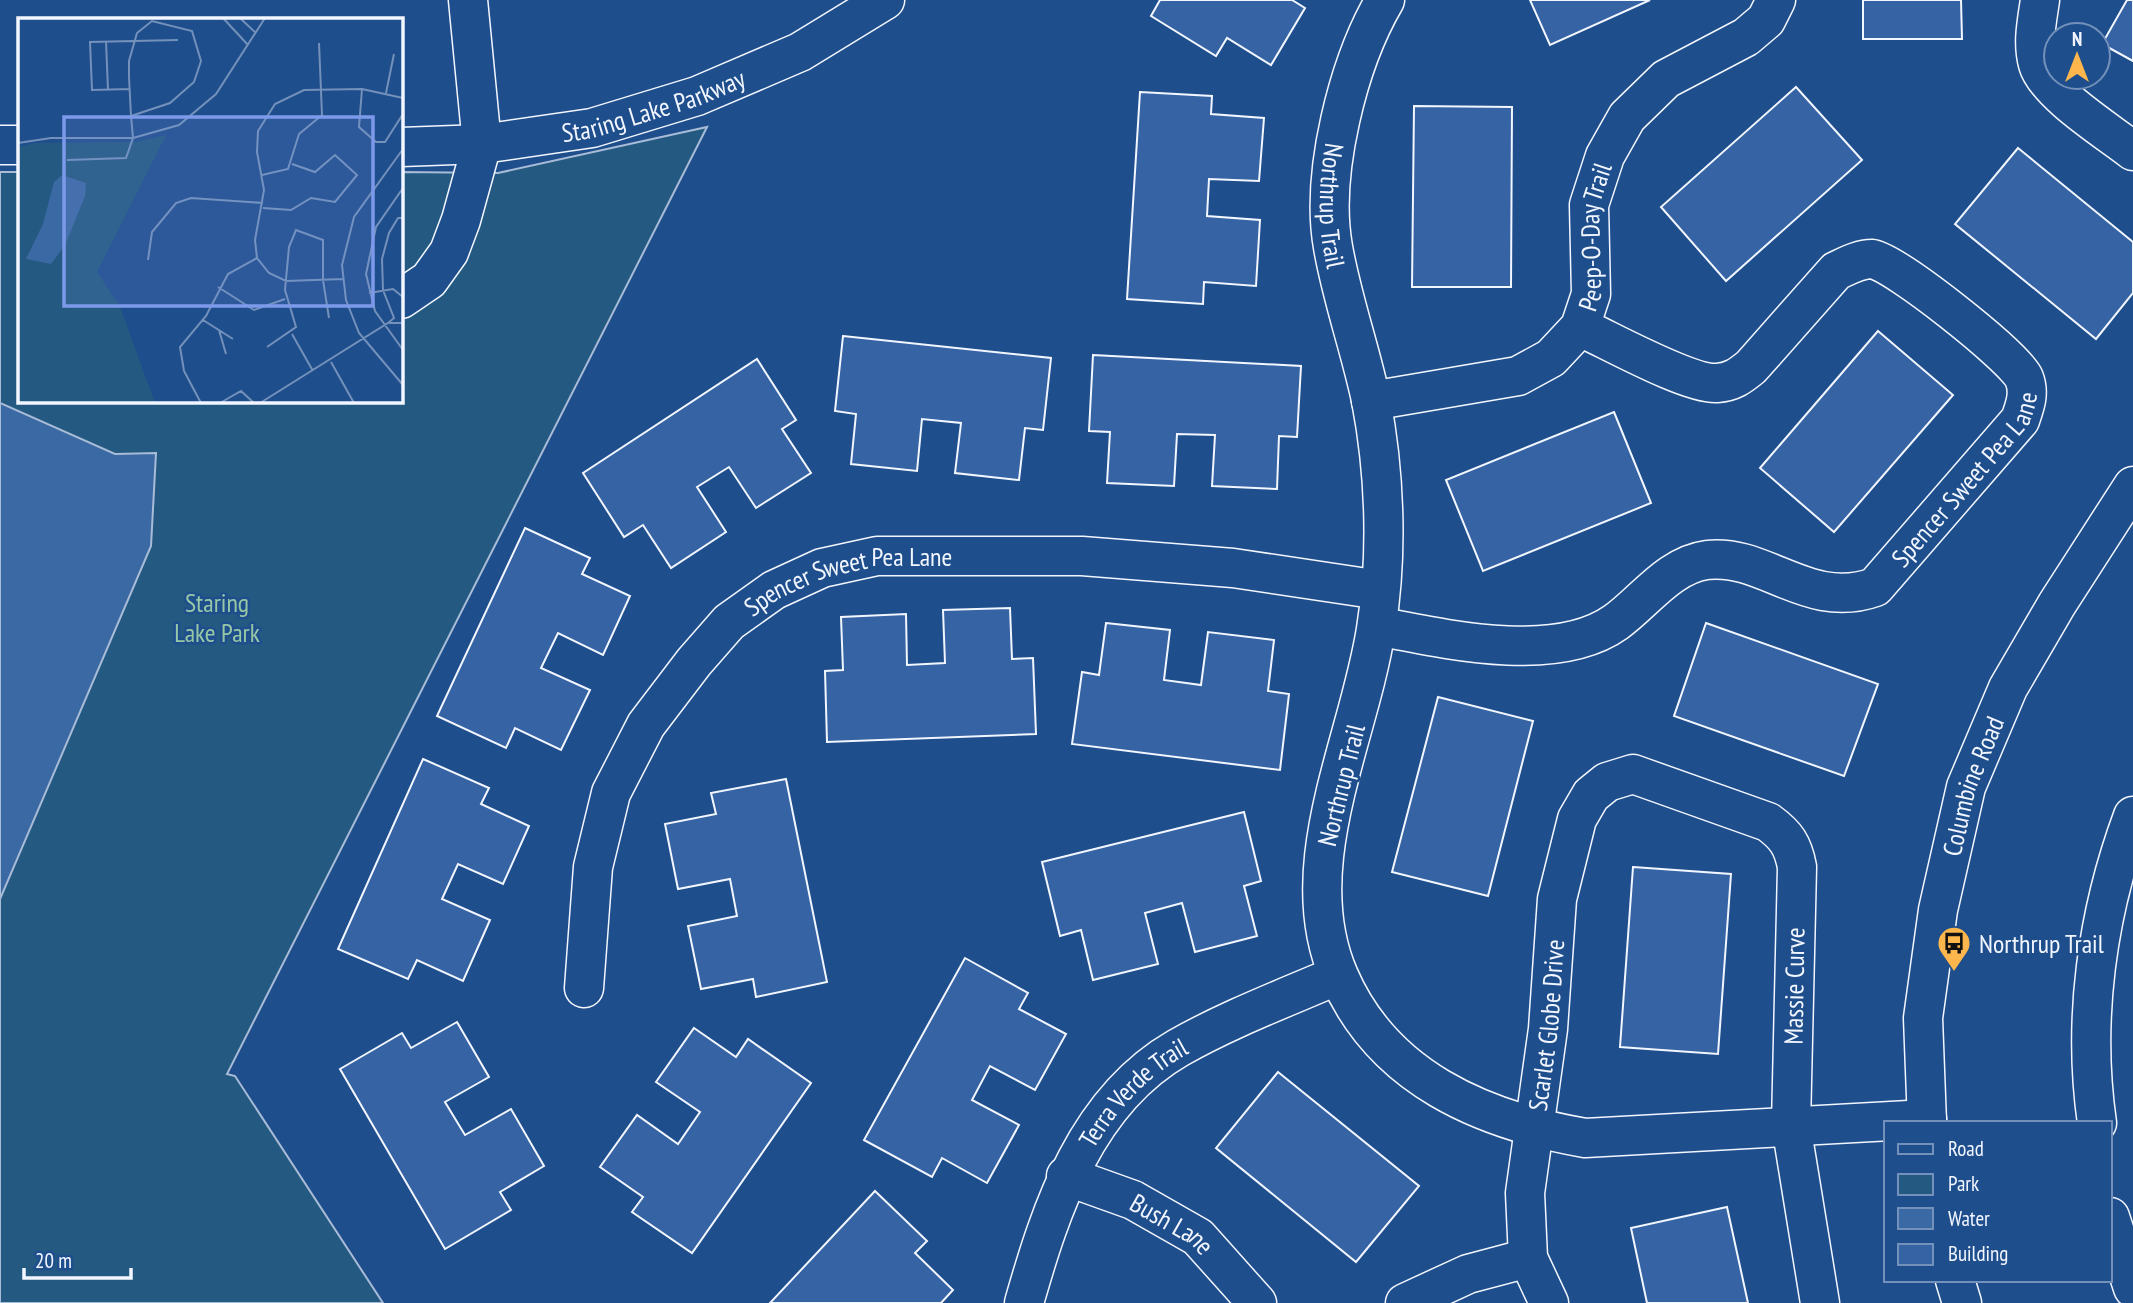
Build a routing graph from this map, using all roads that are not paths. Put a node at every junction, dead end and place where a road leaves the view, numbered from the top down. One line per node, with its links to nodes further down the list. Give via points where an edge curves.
1 (468, 0): 6 (street)
2 (885, 0): 6 (street, Staring Lake Parkway, via 800,52 697,96 592,128)
3 (1385, 0): 13 (street, Northrup Trail, via 1345,94 1332,169 1332,243)
4 (1776, 0): 12 (street, Peep-O-Day Trail, via 1766,20 1746,37 1666,79 1628,117 1605,156 1589,205 1591,294)
5 (2040, 0): 10 (street, via 2035,39 2038,66 2049,83)
6 (482, 144): 9 (street, Staring Lake Parkway); 11 (street, via 449,252 429,280)
7 (0, 145): 8 (street)
8 (18, 145)
9 (402, 147)
10 (2133, 151)
11 (402, 298)
12 (1580, 327): 13 (street, Peep-O-Day Trail, via 1550,358 1518,376); 15 (street, Spencer Sweet Pea Lane, via 1694,379 1734,380 1751,367 1836,271 1873,259 1894,267 2007,358 2024,378 2028,399 2020,420 1875,587 1853,595 1827,593 1734,562 1707,560 1687,566 1661,583 1614,624 1570,642 1525,646 1451,640)
13 (1371, 401): 15 (street, Northrup Trail, via 1383,505)
14 (2133, 486): 20 (street, Columbine Road, via 2008,688 1966,788 1938,910 1923,1018)
15 (1379, 608): 18 (street, Northrup Trail, via 1364,696 1322,851 1322,915); 19 (street, Spencer Sweet Pea Lane, via 1233,568 1082,556 877,556 822,568 774,590 729,622 694,662 646,726 611,793 593,867)
16 (1633, 775): 23 (street, Massie Curve, via 1768,822 1785,834 1794,850); 24 (street, Scarlet Globe Drive, via 1607,782 1591,795 1577,819 1557,898 1548,1029)
17 (2133, 816): 21 (street, via 2116,862 2095,964 2091,1083)
18 (1338, 975): 24 (street, Northrup Trail, via 1371,1030 1415,1074 1470,1106); 25 (street, Terra Verde Trail, via 1175,1050 1133,1083 1098,1124)
19 (584, 988)
20 (1927, 1121)
21 (2097, 1121)
22 (1884, 1122): 23 (street, Northrup Trail)
23 (1791, 1125): 24 (street, Northrup Trail, via 1586,1138); 36 (street, Massie Curve)
24 (1532, 1129): 29 (street, Scarlet Globe Drive, via 1525,1193)
25 (1066, 1176): 32 (street, Terra Verde Trail); 33 (street, Bush Lane, via 1133,1200 1198,1237)
26 (2133, 1212): 27 (street)
27 (2112, 1217)
28 (2112, 1223): 31 (street)
29 (1528, 1258): 34 (street, via 1468,1274); 35 (street, Scarlet Globe Drive)
30 (1956, 1282): 37 (street)
31 (2133, 1288)
32 (1024, 1303)
33 (1256, 1303)
34 (1405, 1303)
35 (1549, 1303)
36 (1820, 1303)
37 (1962, 1303)

